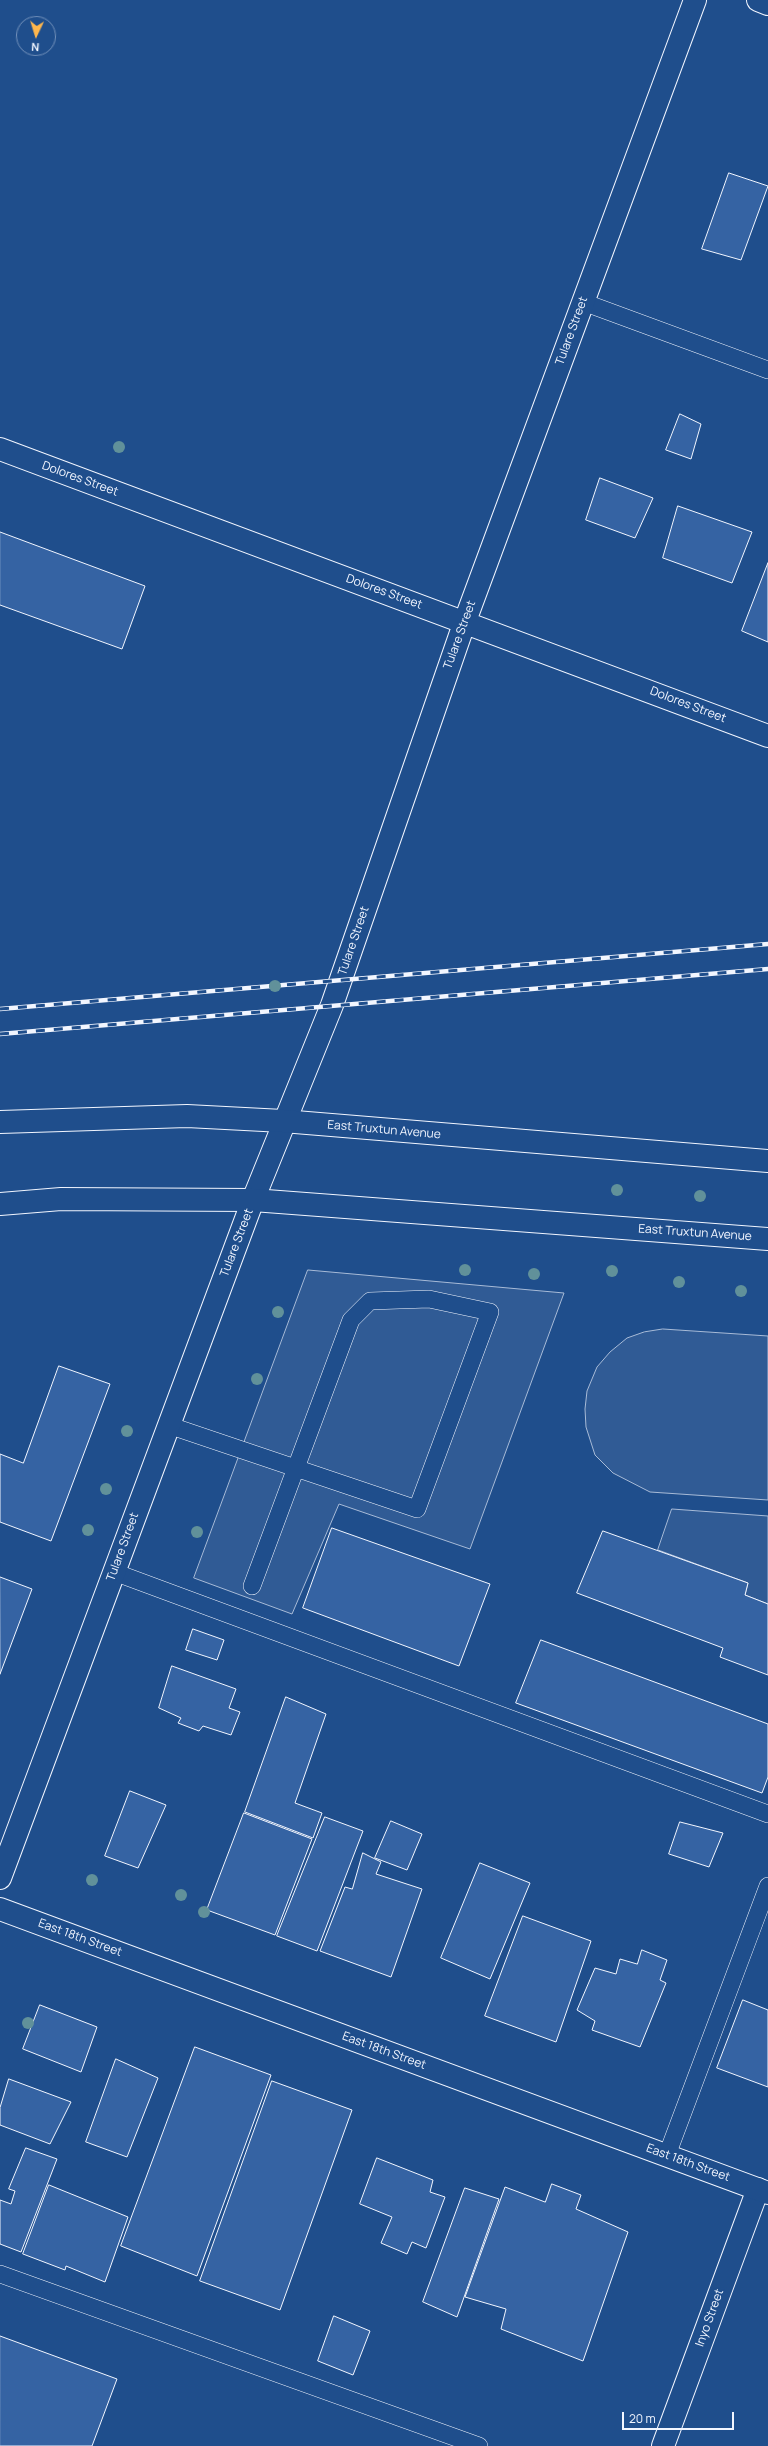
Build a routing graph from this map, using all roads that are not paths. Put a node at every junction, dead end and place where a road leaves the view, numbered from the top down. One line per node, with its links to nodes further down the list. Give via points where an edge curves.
1 (695, 0): 4 (street, Tulare Street)
2 (758, 0): 3 (street)
3 (768, 4)
4 (583, 302): 5 (lane); 7 (street, Tulare Street)
5 (768, 370)
6 (0, 450): 7 (street, Dolores Street)
7 (465, 621): 8 (street, Dolores Street); 9 (street, Tulare Street, via 332,1005)
8 (768, 736)
9 (283, 1121): 10 (street, East Truxtun Avenue, via 187,1116); 11 (street, East Truxtun Avenue); 12 (street, Tulare Street)
10 (0, 1122)
11 (768, 1160)
12 (253, 1200): 13 (street, East Truxtun Avenue, via 61,1199); 14 (street, East Truxtun Avenue); 15 (street, Tulare Street)
13 (0, 1204)
14 (768, 1239)
15 (168, 1425): 16 (lane); 17 (street, Tulare Street)
16 (295, 1468): 16 (lane, via 418,1509 490,1312 429,1299 370,1301 351,1320); 18 (lane)
17 (114, 1572): 19 (lane); 20 (street, Tulare Street)
18 (252, 1586)
19 (768, 1814)
20 (0, 1878)
21 (768, 1886): 23 (lane)
22 (0, 1909): 23 (street, East 18th Street)
23 (667, 2155): 24 (street, East 18th Street)
24 (763, 2191): 27 (street, Inyo Street)
25 (0, 2274): 26 (lane)
26 (479, 2446)
27 (662, 2446)

